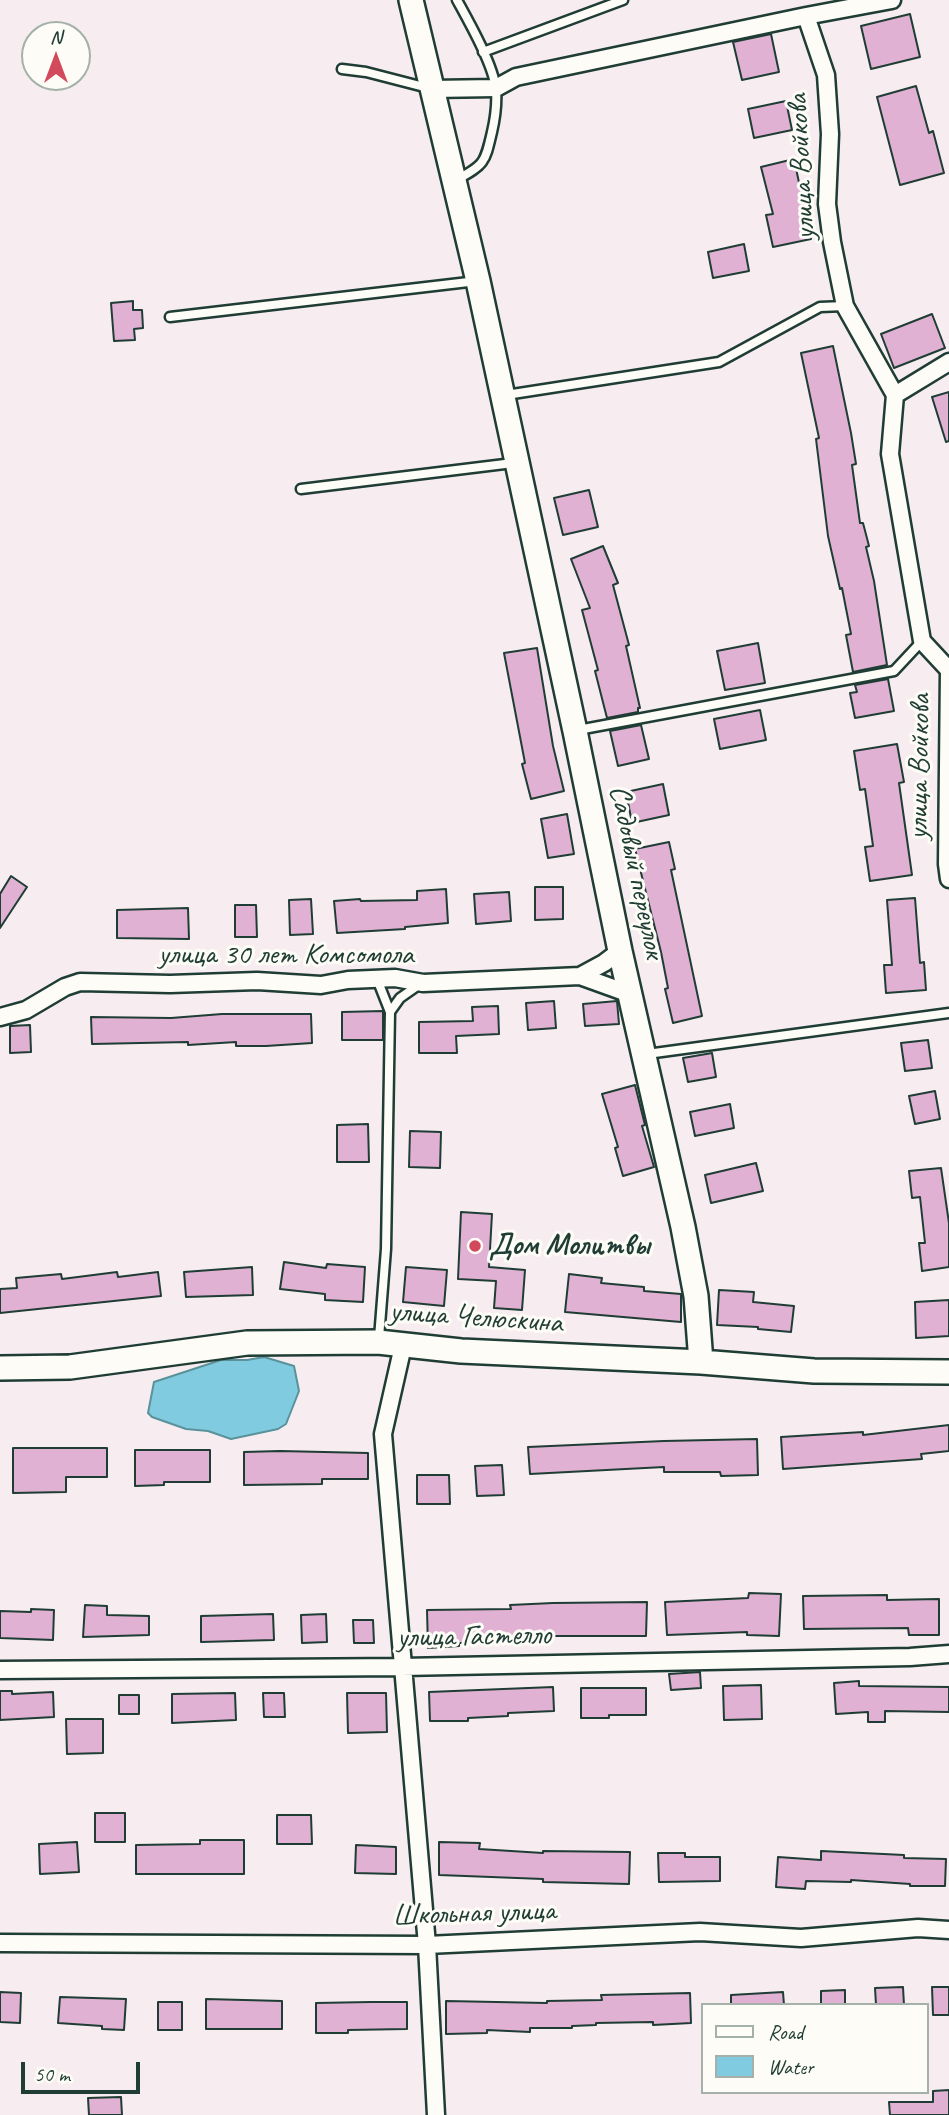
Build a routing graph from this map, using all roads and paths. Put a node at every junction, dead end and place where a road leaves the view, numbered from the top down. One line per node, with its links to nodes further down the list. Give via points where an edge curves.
1 (411, 0): 9 (street, Садовый переулок)
2 (457, 0): 6 (lane)
3 (623, 0): 6 (lane)
4 (892, 0): 5 (street)
5 (806, 16): 8 (street, via 516,77); 12 (street, улица Войкова, via 826,75 830,134 827,204)
6 (483, 52): 8 (lane)
7 (342, 69): 9 (lane)
8 (496, 88): 9 (street); 10 (lane, via 485,159 474,171)
9 (431, 89): 10 (street, Садовый переулок)
10 (453, 181): 11 (street, Садовый переулок)
11 (478, 281): 13 (lane); 15 (street, Садовый переулок)
12 (845, 306): 15 (lane, via 820,307 719,362); 16 (street, улица Войкова)
13 (170, 317)
14 (949, 362): 16 (street)
15 (503, 395): 17 (street, Садовый переулок)
16 (895, 395): 19 (street, via 890,454)
17 (516, 463): 18 (lane); 21 (street, Садовый переулок)
18 (301, 489)
19 (922, 641): 20 (street, улица Войкова); 21 (lane, via 894,671)
20 (949, 670): 22 (street, улица Войкова)
21 (575, 731): 23 (street, Садовый переулок)
22 (949, 879)
23 (620, 951): 24 (street, улица 30 лет Комсомола); 27 (street, Садовый переулок)
24 (580, 975): 26 (street, улица 30 лет Комсомола); 27 (street, улица 30 лет Комсомола)
25 (377, 979): 26 (street, улица 30 лет Комсомола); 28 (lane); 30 (street, улица 30 лет Комсомола, via 320,985 80,982 26,1010)
26 (423, 983): 28 (lane, via 400,998)
27 (630, 994): 31 (street, Садовый переулок)
28 (390, 1012): 32 (lane, via 386,1249)
29 (949, 1013): 31 (lane)
30 (0, 1017)
31 (644, 1055): 34 (street, Садовый переулок, via 696,1296)
32 (378, 1342): 33 (street, улица Челюскина); 35 (street, улица Челюскина, via 247,1343 70,1367)
33 (403, 1346): 34 (street, улица Челюскина); 38 (street, via 383,1434)
34 (701, 1362): 36 (street, улица Челюскина, via 814,1371)
35 (0, 1368)
36 (949, 1372)
37 (949, 1654): 38 (street, улица Гастелло)
38 (402, 1667): 39 (street, улица Гастелло); 42 (street)
39 (0, 1670)
40 (949, 1930): 42 (street, Школьная улица, via 918,1928 801,1938 699,1932)
41 (0, 1943): 42 (street, Школьная улица)
42 (427, 1945): 43 (street)
43 (436, 2115)

